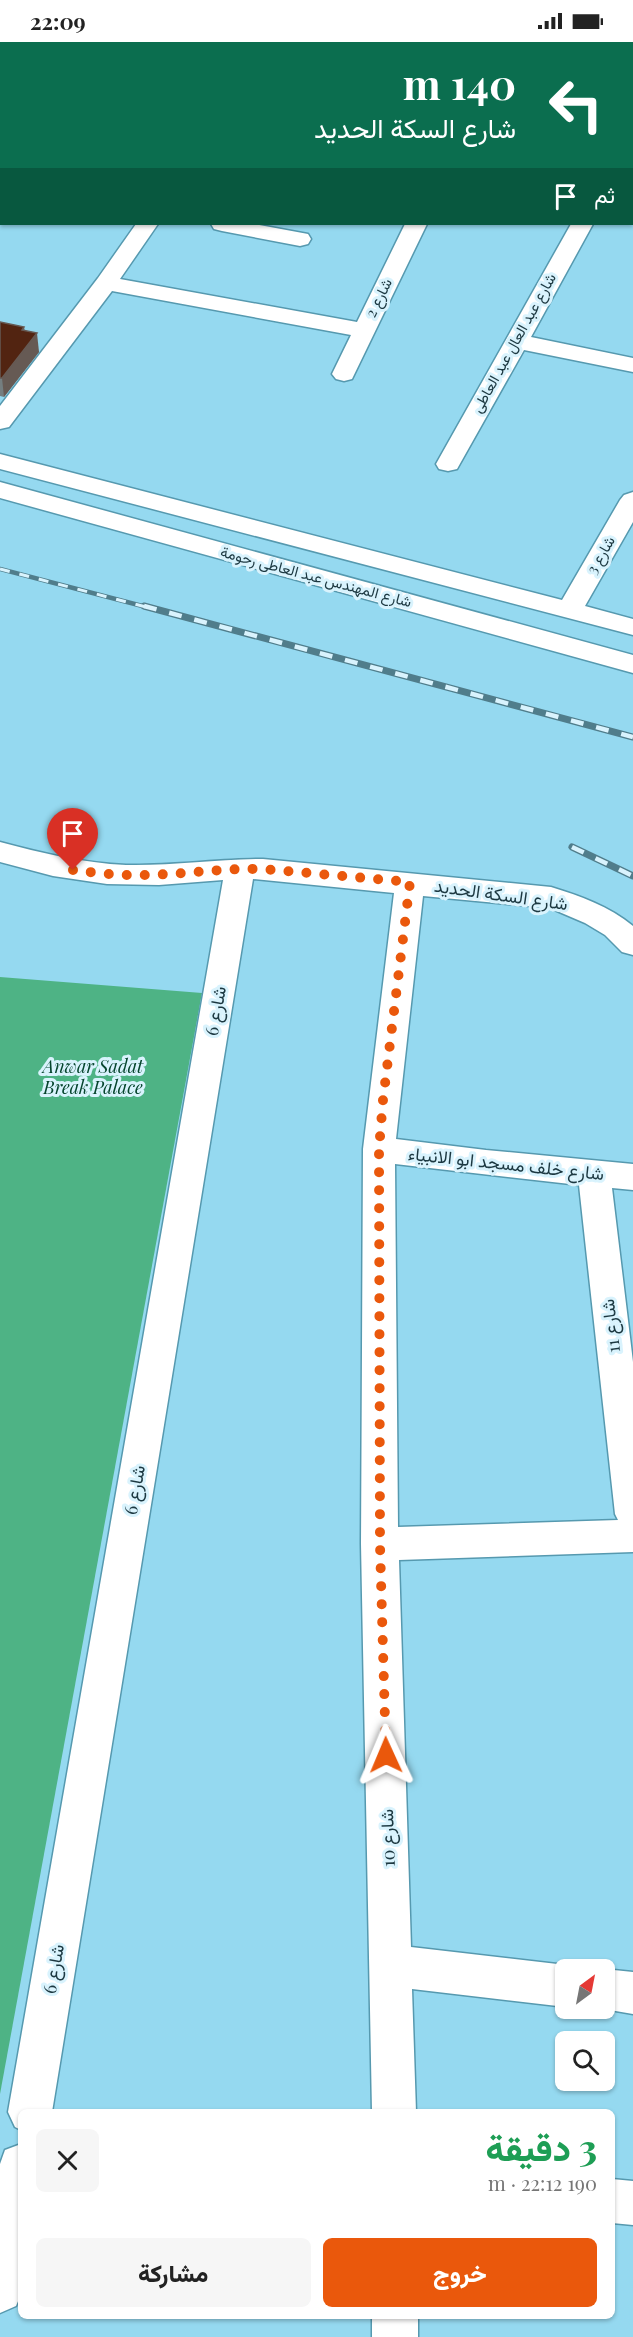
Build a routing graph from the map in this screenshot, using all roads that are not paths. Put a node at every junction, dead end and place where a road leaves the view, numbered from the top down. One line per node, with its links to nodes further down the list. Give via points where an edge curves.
1 (146, 225): 6 (street)
2 (227, 225): 5 (street)
3 (416, 225): 7 (street, شارع 2)
4 (581, 225): 8 (street, شارع عبد العال عبد العاطى)
5 (300, 239)
6 (105, 283): 7 (street); 11 (street)
7 (363, 330): 10 (street, شارع 2)
8 (515, 341): 9 (street); 13 (street, شارع عبد العال عبد العاطى)
9 (633, 365)
10 (344, 374)
11 (0, 422)
12 (0, 461): 16 (street, شارع المهندس عبد العاطى رحومة)
13 (448, 464)
14 (0, 490): 18 (street, شارع المهندس عبد العاطى رحومة)
15 (633, 500): 16 (street, شارع 3)
16 (569, 611): 17 (street, شارع المهندس عبد العاطى رحومة)
17 (633, 627)
18 (633, 664)
19 (0, 852): 20 (street, شارع السكة الحديد, via 73,870 109,874)
20 (240, 868): 21 (street, شارع السكة الحديد); 33 (street, شارع 6)
21 (410, 882): 22 (street, شارع السكة الحديد, via 551,898 573,904 612,924); 23 (street, شارع 10)
22 (633, 944)
23 (379, 1149): 24 (street, شارع خلف مسجد ابو الانبياء); 28 (street, شارع 10)
24 (594, 1174): 25 (street, شارع خلف مسجد ابو الانبياء); 26 (street, شارع 11)
25 (633, 1177)
26 (633, 1514)
27 (633, 1536): 28 (street)
28 (380, 1545): 29 (street, شارع 10)
29 (391, 1966): 30 (street); 34 (street, شارع 10)
30 (555, 1985)
31 (615, 1991): 32 (street)
32 (633, 1993)
33 (31, 2109)
34 (394, 2109)
35 (18, 2197): 38 (street)
36 (615, 2200): 37 (street)
37 (633, 2203)
38 (0, 2290)
39 (395, 2319): 40 (street)
40 (395, 2337)

